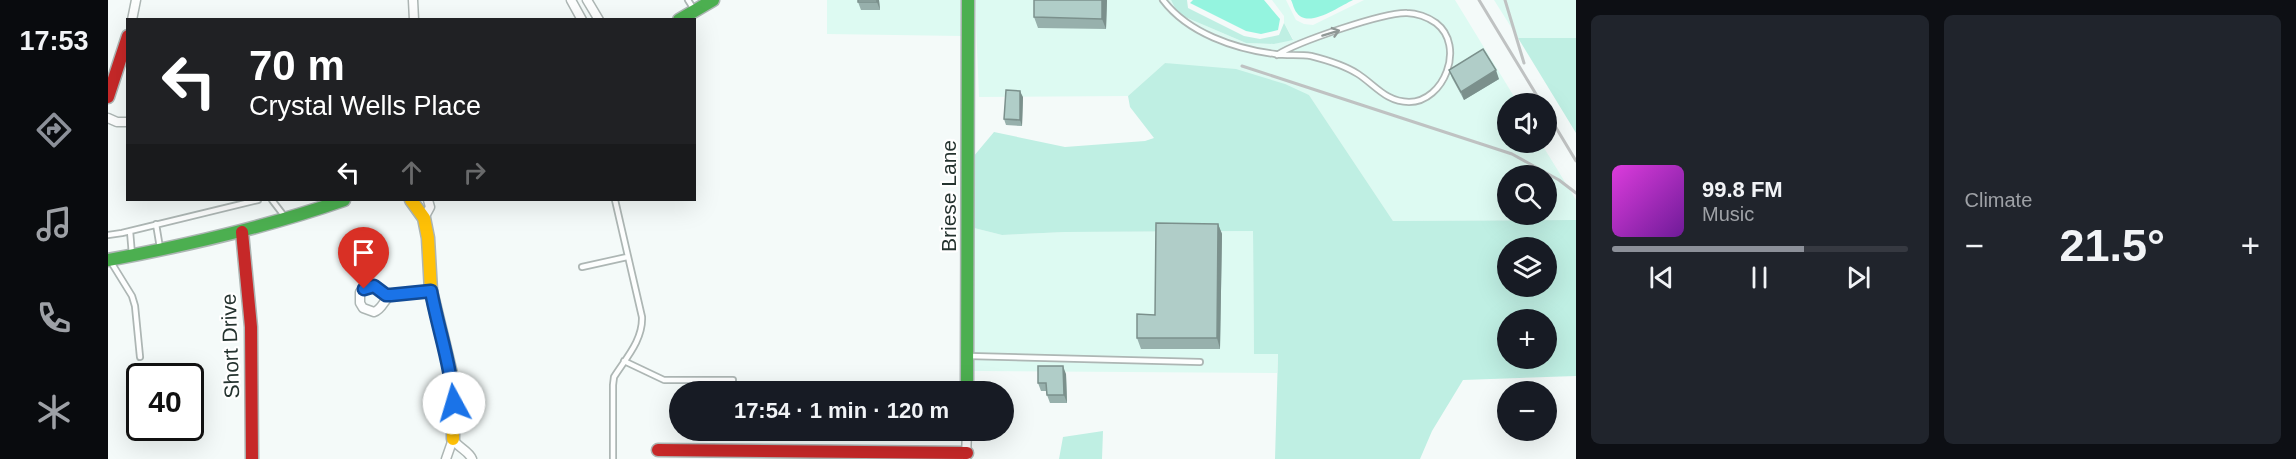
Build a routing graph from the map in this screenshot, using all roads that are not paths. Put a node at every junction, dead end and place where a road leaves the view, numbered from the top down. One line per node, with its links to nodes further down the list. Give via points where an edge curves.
1 (136, 0): 9 (street)
2 (413, 0): 10 (street)
3 (571, 0): 11 (street)
4 (587, 0): 12 (street)
5 (713, 0): 8 (street)
6 (968, 0): 38 (street, Briese Lane)
7 (1163, 0): 15 (lane, via 1188,24 1251,50)
8 (692, 5): 13 (street)
9 (132, 18)
10 (414, 18)
11 (581, 18)
12 (598, 18)
13 (681, 18)
14 (126, 42): 16 (street)
15 (1277, 55): 15 (lane, one-way to 15, via 1312,39 1409,12 1441,28 1450,56 1445,78 1428,96 1401,101 1388,97 1359,74 1338,64 1310,56)
16 (108, 97)
17 (108, 118): 18 (street)
18 (126, 122)
19 (254, 201): 27 (lane)
20 (273, 201): 26 (lane)
21 (337, 201): 26 (street)
22 (412, 201): 25 (street)
23 (428, 201): 25 (street, via 430,207)
24 (615, 201): 33 (lane)
25 (424, 218): 36 (street)
26 (286, 219): 29 (street)
27 (156, 224): 28 (lane); 31 (lane)
28 (130, 231): 30 (lane); 32 (lane)
29 (242, 232): 31 (street); 48 (street, Short Drive, via 251,327)
30 (108, 234)
31 (160, 251): 32 (street)
32 (132, 256): 34 (street)
33 (627, 257): 35 (lane); 40 (lane, via 642,326)
34 (109, 260): 39 (lane, via 132,296)
35 (582, 267)
36 (431, 291): 37 (street); 44 (street, via 453,382)
37 (391, 295)
38 (967, 356): 41 (lane); 43 (street, Briese Lane)
39 (140, 357)
40 (624, 362): 42 (lane, via 664,380); 51 (lane, via 613,385)
41 (1200, 362)
42 (733, 380)
43 (967, 381)
44 (453, 439): 49 (street); 50 (street)
45 (967, 441): 47 (street)
46 (658, 450): 47 (street)
47 (966, 456)
48 (252, 459)
49 (446, 459)
50 (471, 459)
51 (613, 459)

